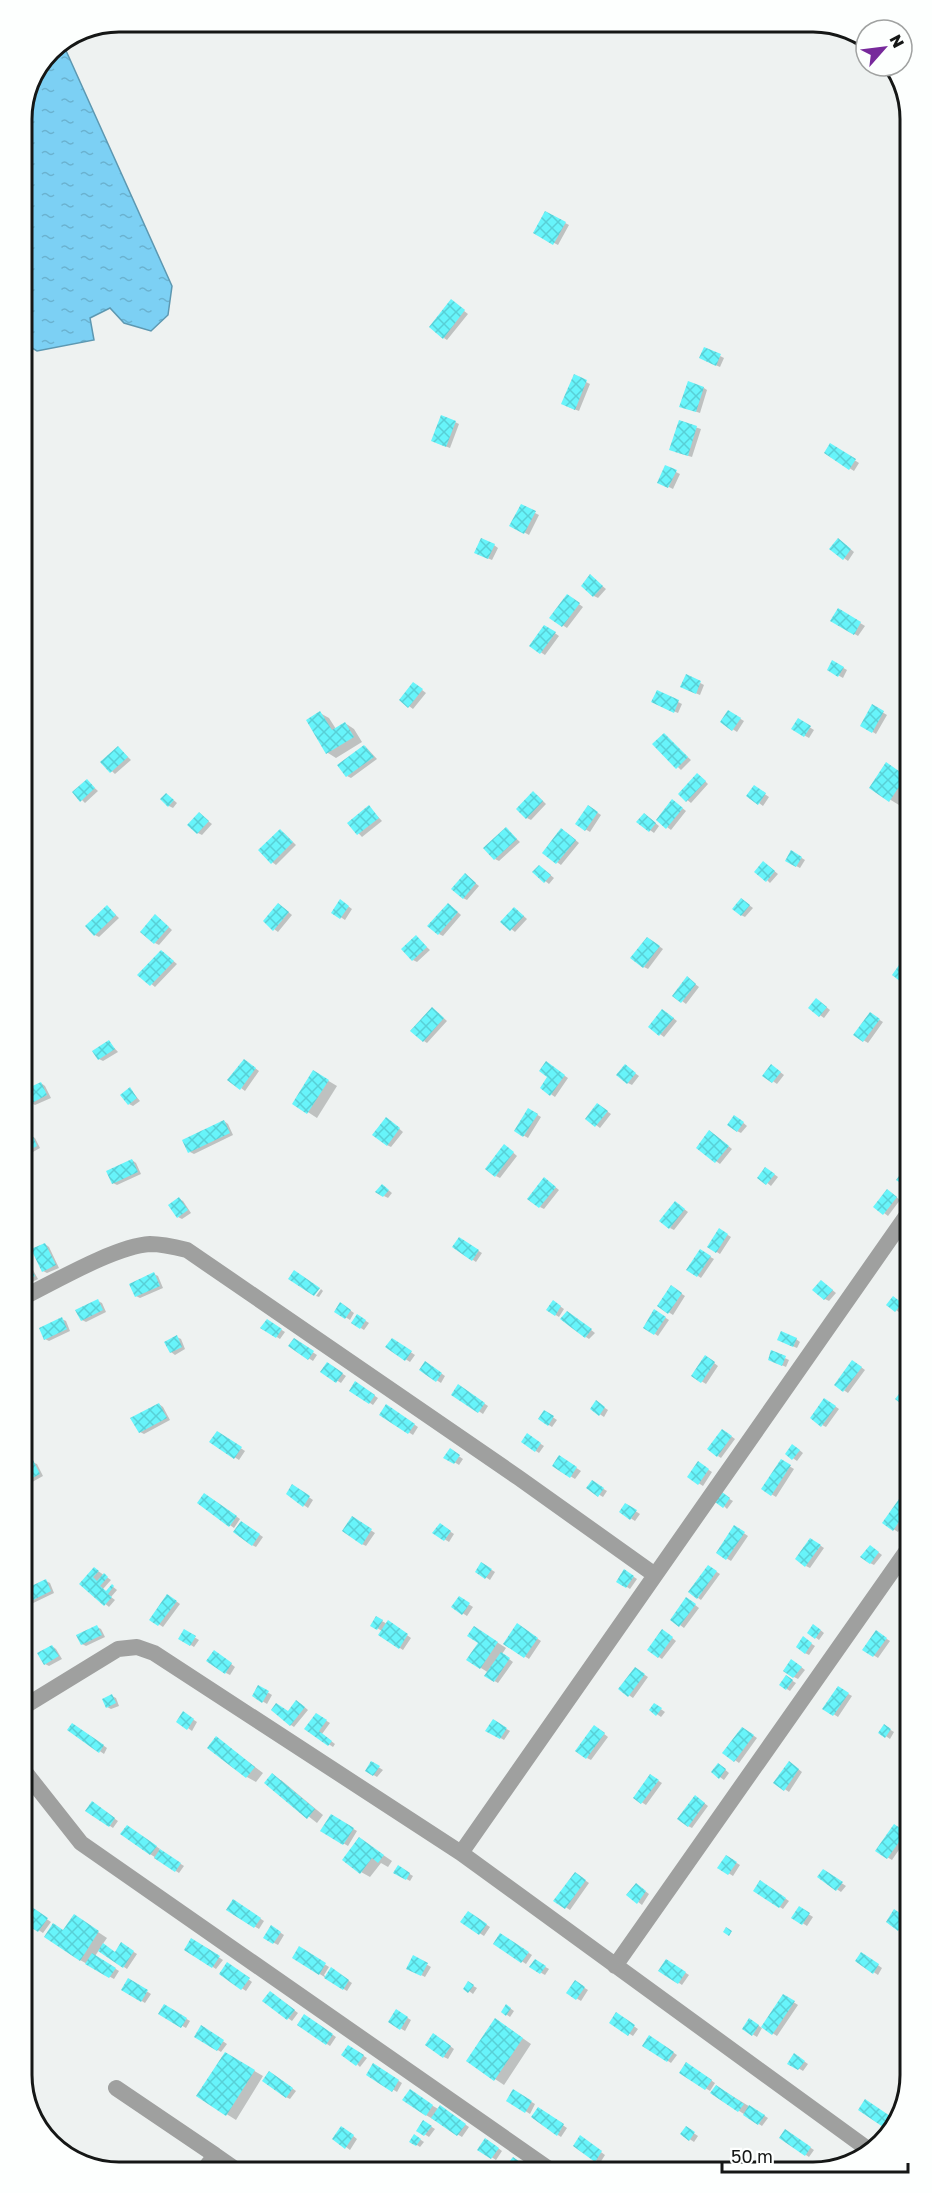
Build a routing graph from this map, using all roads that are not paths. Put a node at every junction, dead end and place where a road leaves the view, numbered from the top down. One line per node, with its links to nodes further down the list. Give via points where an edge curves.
1 (900, 1225): 4 (street)
2 (32, 1293): 4 (street, via 128,1248 150,1244 187,1250)
3 (900, 1560): 8 (street)
4 (655, 1575): 7 (street)
5 (32, 1702): 7 (street, via 118,1649 146,1649)
6 (32, 1781): 14 (street, via 81,1843)
7 (461, 1853): 8 (street)
8 (615, 1966): 10 (street)
9 (116, 2088): 11 (street)
10 (864, 2146)
11 (215, 2155): 12 (street); 13 (street)
12 (210, 2161)
13 (224, 2161)
14 (538, 2162)

